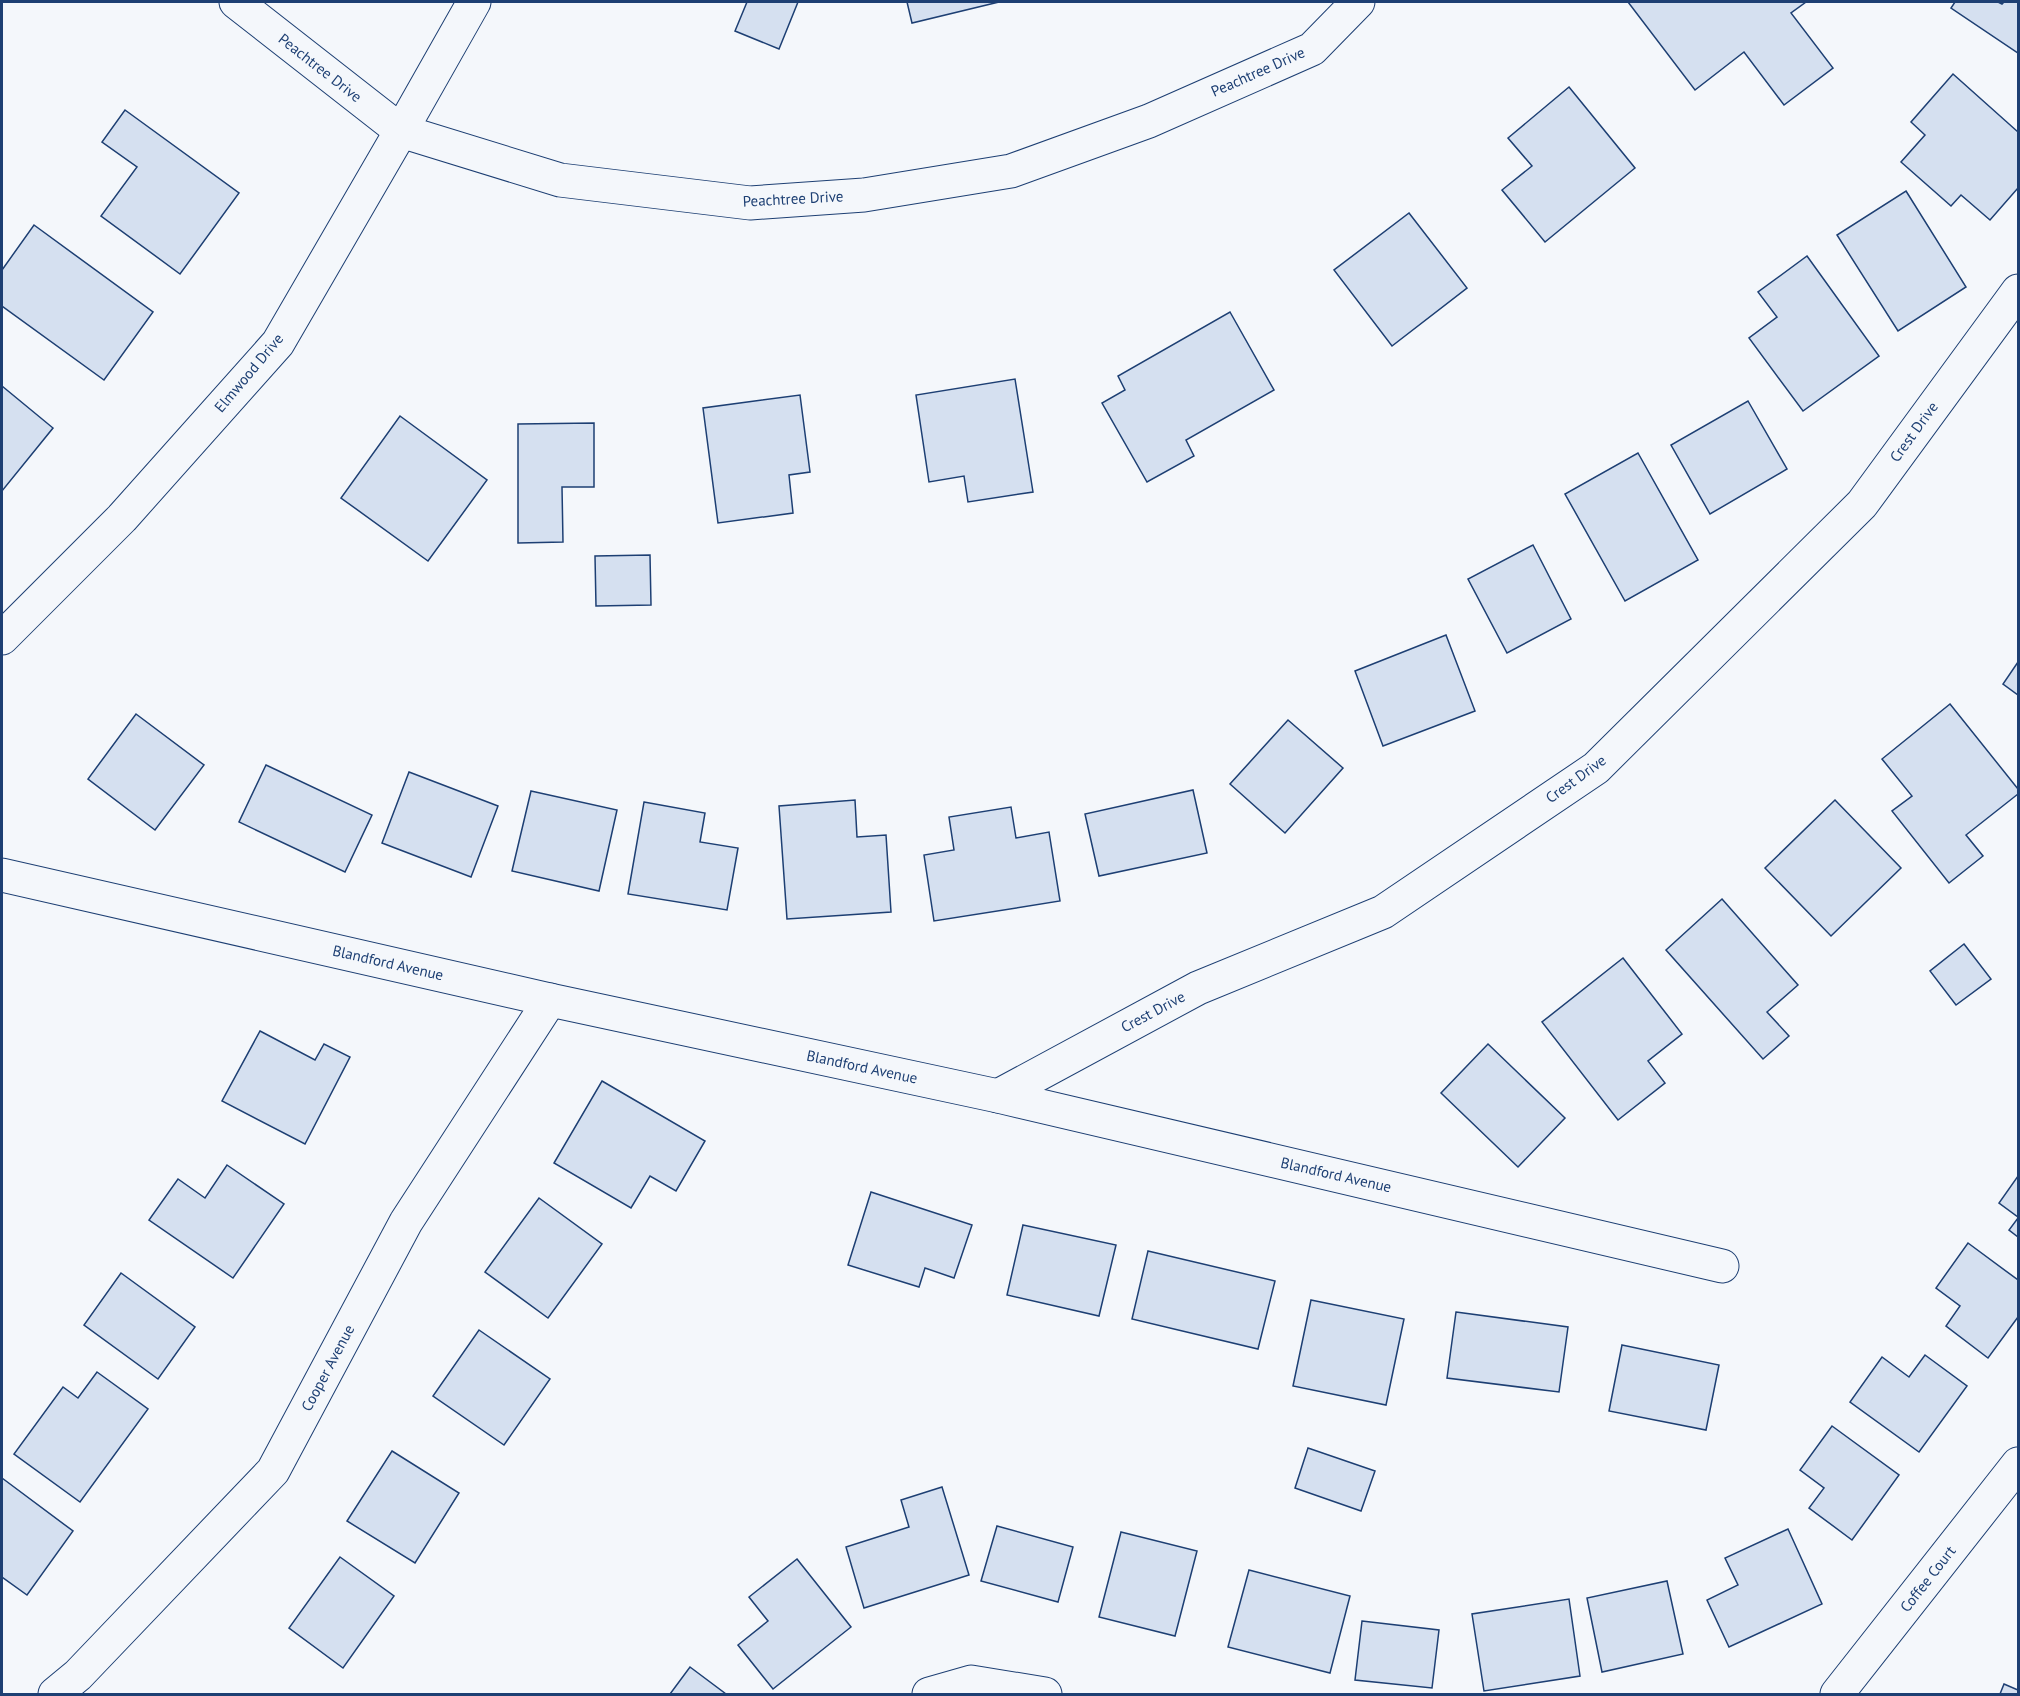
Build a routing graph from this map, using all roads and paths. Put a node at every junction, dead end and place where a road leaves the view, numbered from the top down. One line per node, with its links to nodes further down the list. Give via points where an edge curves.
1 (236, 2): 4 (street, Peachtree Drive)
2 (474, 2): 4 (street, Elmwood Drive)
3 (1358, 2): 4 (street, Peachtree Drive, via 1311,49 1149,121 1011,171 864,195 750,203 560,180)
4 (401, 131): 6 (street, Elmwood Drive, via 278,343 122,518)
5 (2019, 291): 9 (street, Crest Drive, via 1862,504 1596,768 1383,912 1198,988)
6 (2, 638)
7 (2, 875): 8 (street, Blandford Avenue)
8 (550, 1000): 9 (street, Blandford Avenue); 12 (street, Cooper Avenue, via 406,1222 273,1471)
9 (998, 1096): 10 (street, Blandford Avenue)
10 (1722, 1266)
11 (2019, 1464): 15 (street, Coffee Court)
12 (55, 1695)
13 (929, 1695): 14 (street, via 971,1682)
14 (1046, 1695)
15 (1837, 1695)

